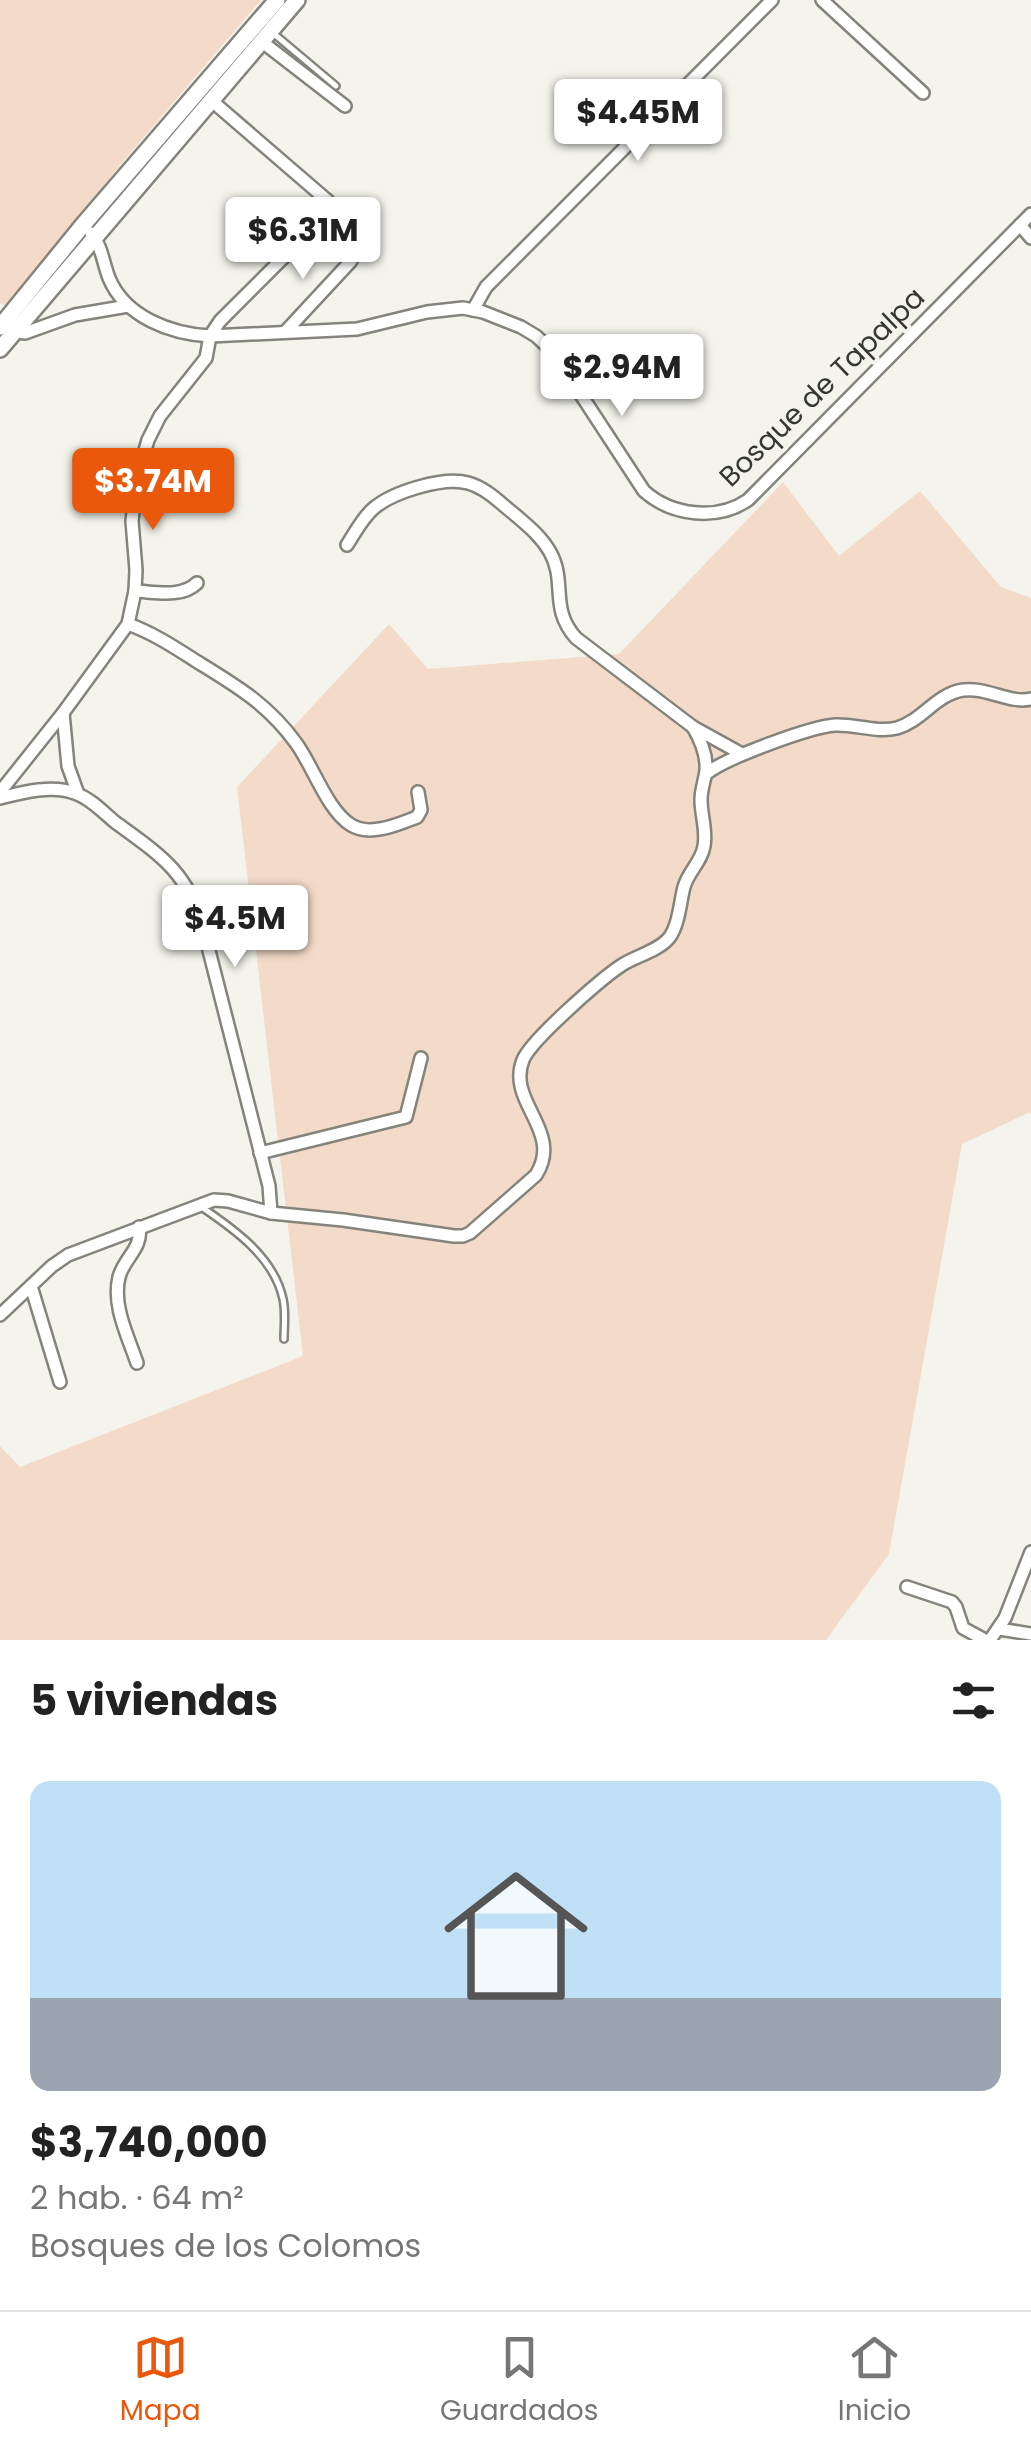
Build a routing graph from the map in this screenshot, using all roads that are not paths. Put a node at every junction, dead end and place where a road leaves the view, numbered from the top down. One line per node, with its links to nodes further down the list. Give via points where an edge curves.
1 (277, 0): 5 (main road)
2 (297, 0): 5 (main road)
3 (771, 0): 18 (street, via 486,287)
4 (822, 0): 7 (street)
5 (263, 31): 6 (lane); 8 (main road); 9 (street); 13 (main road)
6 (336, 86)
7 (923, 93)
8 (212, 101): 10 (street); 13 (main road)
9 (346, 106)
10 (328, 201)
11 (1031, 214): 12 (street, Bosque de Tapalpa)
12 (1020, 225): 14 (street); 18 (street, Bosque de Tapalpa, via 748,500 720,513 654,500 553,352 521,327)
13 (89, 231): 17 (street); 19 (main road)
14 (1031, 238)
15 (296, 245): 21 (street)
16 (350, 261): 20 (street)
17 (128, 306): 19 (street, via 34,331); 21 (street, Bosque de Tapalpa, via 160,326)
18 (474, 310): 20 (street, Bosque de Tapalpa, via 427,312 357,329)
19 (5, 328): 22 (main road)
20 (286, 331): 21 (street, Bosque de Tapalpa)
21 (210, 336): 25 (street, via 206,358 160,416 136,478)
22 (0, 349)
23 (347, 545): 29 (street, via 386,499 435,483 482,489 535,532 552,555 561,612 576,638)
24 (197, 583): 25 (street, via 185,592)
25 (136, 591): 26 (street)
26 (128, 624): 28 (street); 32 (street, via 263,705 351,825 379,829 418,816)
27 (1031, 699): 30 (street, via 960,690 898,728 824,726)
28 (63, 714): 33 (street); 34 (street)
29 (692, 726): 30 (street); 31 (street)
30 (742, 754): 31 (street)
31 (706, 774): 38 (street, via 704,848 686,880 669,938 615,970 545,1032 522,1062 522,1093 545,1152 536,1176 460,1236)
32 (418, 792)
33 (78, 794): 34 (street); 36 (street, via 166,860 192,897)
34 (0, 795)
35 (421, 1058): 36 (street, via 406,1116)
36 (260, 1153): 38 (street)
37 (198, 1204): 38 (street, via 222,1200); 39 (street); 42 (lane, via 270,1265 283,1299)
38 (271, 1212)
39 (138, 1227): 40 (street, via 68,1255); 43 (street, via 140,1242 117,1290)
40 (31, 1286): 41 (street); 44 (street)
41 (0, 1315)
42 (284, 1339)
43 (137, 1362)
44 (60, 1382)
45 (1031, 1552): 47 (street)
46 (907, 1587): 49 (street, via 952,1602 963,1628)
47 (1000, 1629): 48 (street); 49 (street)
48 (1031, 1634)
49 (987, 1640)

